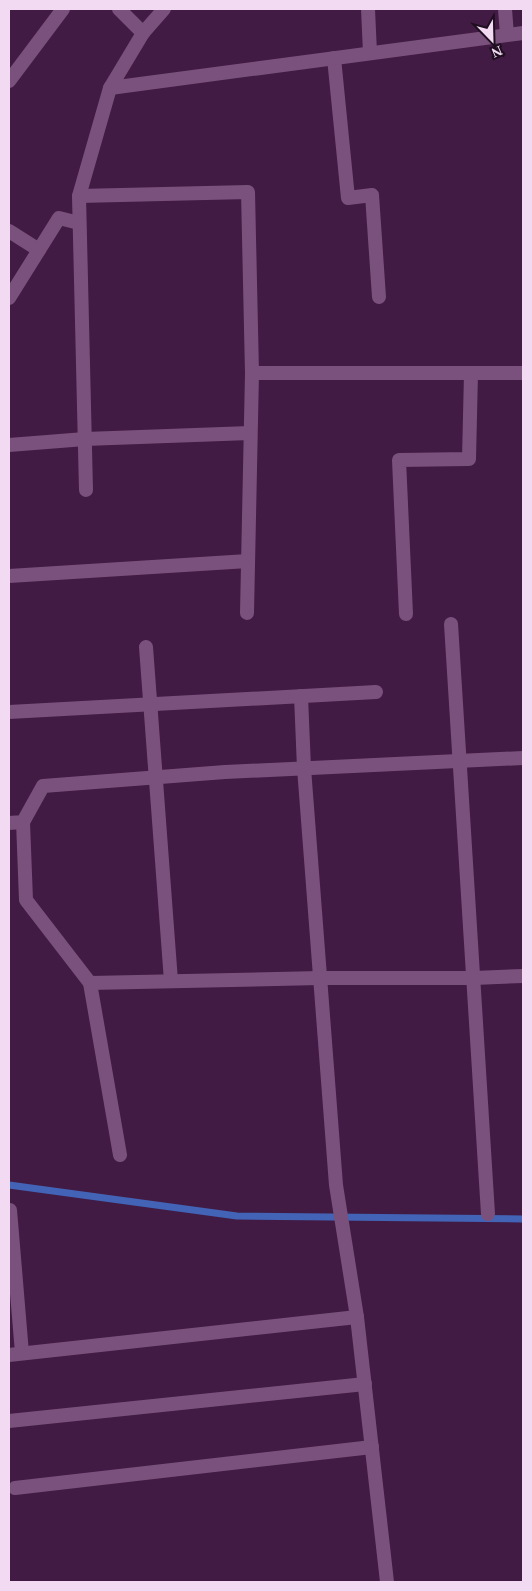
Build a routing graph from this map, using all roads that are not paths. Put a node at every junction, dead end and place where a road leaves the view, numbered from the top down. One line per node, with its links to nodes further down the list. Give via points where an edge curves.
1 (63, 9): 11 (street)
2 (119, 9): 6 (street)
3 (164, 9): 6 (street)
4 (368, 9): 9 (street)
5 (505, 9): 8 (street)
6 (143, 33): 12 (street)
7 (523, 33): 8 (street)
8 (508, 35): 9 (street)
9 (370, 53): 10 (street)
10 (334, 58): 12 (street); 17 (street, via 348,198 372,195)
11 (10, 76)
12 (110, 88): 13 (street)
13 (78, 196): 14 (street); 19 (street, via 248,192)
14 (79, 223): 16 (street, via 59,218); 23 (street)
15 (9, 231): 16 (street)
16 (39, 250): 18 (street)
17 (379, 297)
18 (9, 298)
19 (252, 373): 20 (street); 22 (street)
20 (471, 373): 21 (street); 29 (street, via 469,459 399,460)
21 (523, 373)
22 (250, 432): 23 (street); 26 (street)
23 (85, 439): 24 (street); 25 (street)
24 (9, 445)
25 (86, 490)
26 (248, 562): 27 (street); 28 (street)
27 (9, 576)
28 (248, 613)
29 (406, 614)
30 (451, 624): 37 (street)
31 (146, 647): 34 (street)
32 (376, 692): 33 (street)
33 (301, 696): 34 (street); 38 (street)
34 (150, 704): 35 (street); 39 (street)
35 (9, 712)
36 (523, 758): 37 (street)
37 (461, 760): 38 (street); 43 (street)
38 (304, 768): 39 (street); 42 (street)
39 (156, 777): 40 (street, via 43,786); 44 (street)
40 (16, 823): 45 (street, via 26,900)
41 (523, 976): 43 (street)
42 (320, 978): 43 (street); 44 (street); 49 (street, via 336,1185)
43 (474, 978): 48 (street)
44 (171, 981): 45 (street)
45 (90, 983): 46 (street)
46 (120, 1155)
47 (10, 1210): 50 (street)
48 (488, 1214)
49 (357, 1317): 50 (street); 51 (street)
50 (15, 1354)
51 (365, 1384): 52 (street); 53 (street)
52 (9, 1421)
53 (372, 1447): 54 (street); 55 (street)
54 (14, 1488)
55 (386, 1582)

